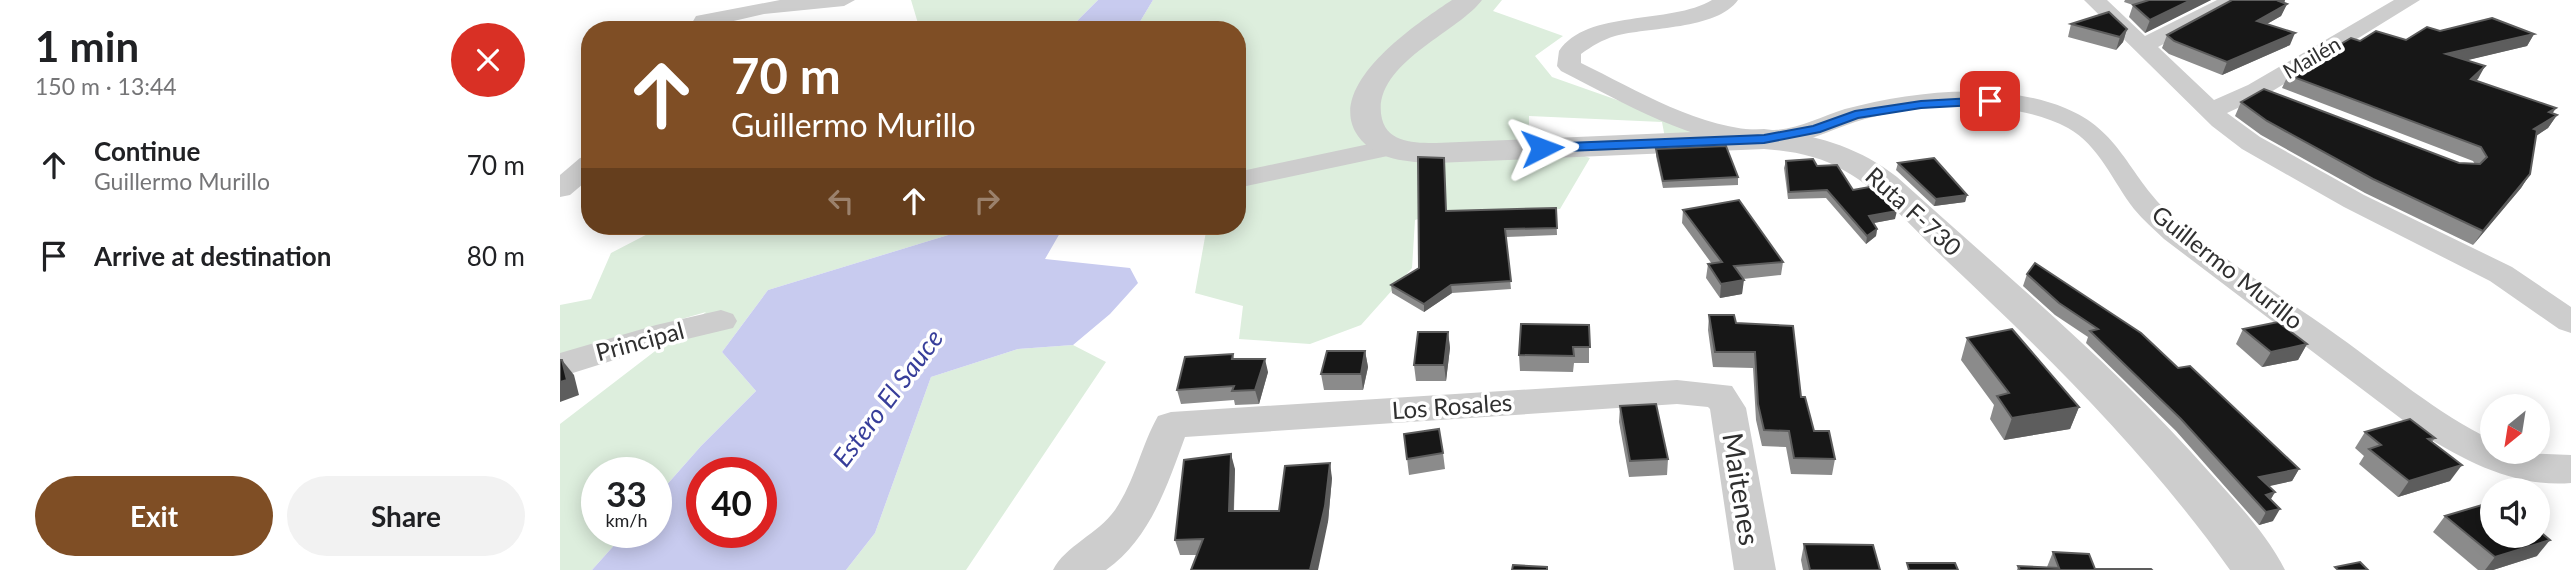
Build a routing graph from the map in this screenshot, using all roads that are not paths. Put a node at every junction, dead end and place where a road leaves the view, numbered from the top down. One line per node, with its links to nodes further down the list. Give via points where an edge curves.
1 (844, 0): 7 (street, via 764,8)
2 (1469, 0): 13 (street, via 1417,39 1368,90 1365,118)
3 (1727, 0): 12 (street, via 1704,13 1637,25 1581,43 1570,51 1567,61 1569,66 1680,118)
4 (2095, 0): 8 (street)
5 (2233, 0): 8 (street)
6 (2409, 0): 9 (street, Mailén)
7 (704, 21)
8 (2146, 45): 11 (street)
9 (2257, 90): 10 (street); 11 (street, Mailén)
10 (2283, 100)
11 (2211, 111): 18 (street, via 2251,143 2354,201 2501,274)
12 (1764, 139): 13 (street, Ruta F-730, via 1436,153); 21 (street, Guillermo Murillo, via 1816,129 1855,115 1921,105 2005,102 2062,116 2103,142 2132,190 2172,230 2446,430 2507,460); 24 (street, Ruta F-730, via 1822,148 1875,175 2123,408 2215,511)
13 (1388, 148): 15 (street)
14 (581, 172): 16 (street)
15 (1246, 178)
16 (560, 189)
17 (721, 321): 19 (street, Principal)
18 (2571, 322)
19 (560, 365)
20 (1728, 408): 22 (street, Los Rosales, via 1718,395 1677,392 1171,425 1130,518 1105,548); 23 (street, Maitenes)
21 (2571, 469)
22 (1074, 570)
23 (1755, 570)
24 (2259, 570)

